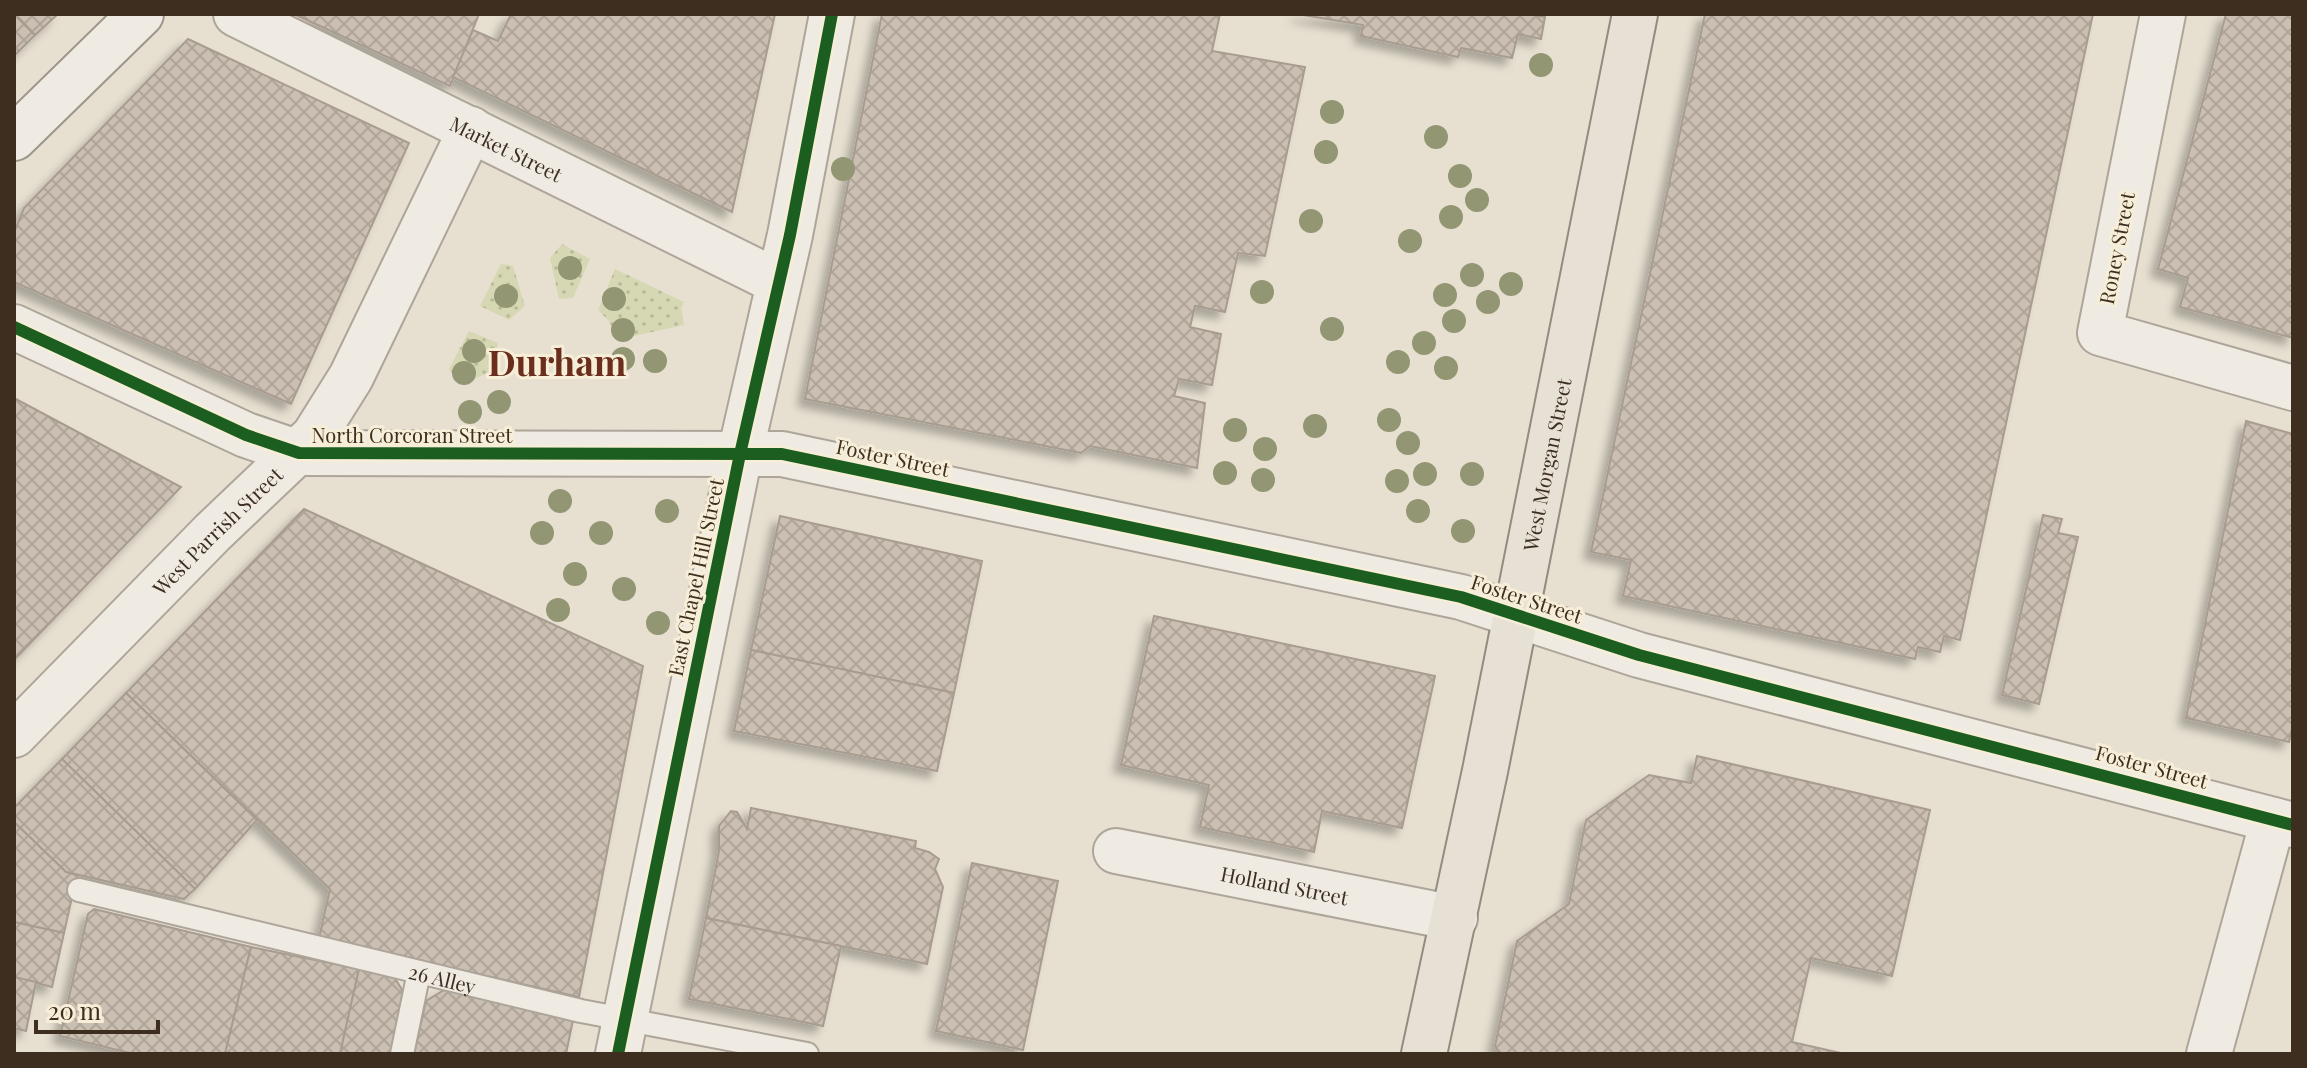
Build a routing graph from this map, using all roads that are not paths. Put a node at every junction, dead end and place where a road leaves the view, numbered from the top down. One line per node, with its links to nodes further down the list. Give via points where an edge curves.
1 (141, 14): 7 (street)
2 (236, 14): 6 (street, Market Street)
3 (832, 14): 8 (street, East Chapel Hill Street)
4 (1635, 14): 13 (main road, West Morgan Street)
5 (2163, 14): 10 (street, Roney Street, via 2100,333)
6 (471, 129): 8 (street, Market Street); 11 (street, West Parrish Street, via 351,377)
7 (14, 138)
8 (778, 282): 12 (street, East Chapel Hill Street)
9 (14, 327): 11 (street, North Corcoran Street, via 246,435)
10 (2293, 388)
11 (299, 453): 12 (street, North Corcoran Street); 14 (street, West Parrish Street, via 213,532)
12 (740, 454): 13 (street, Foster Street, via 813,460 1431,590); 20 (street, East Chapel Hill Street)
13 (1515, 614): 15 (street, Foster Street, via 1639,655); 18 (main road, West Morgan Street)
14 (14, 735)
15 (2283, 822): 24 (street)
16 (1116, 851): 18 (street, Holland Street)
17 (79, 890): 19 (lane, 26 Alley)
18 (1455, 918): 23 (main road, West Morgan Street)
19 (419, 972): 20 (lane, 26 Alley); 21 (lane)
20 (622, 1037): 22 (lane, 26 Alley)
21 (402, 1054)
22 (807, 1054)
23 (1424, 1054)
24 (2209, 1054)

